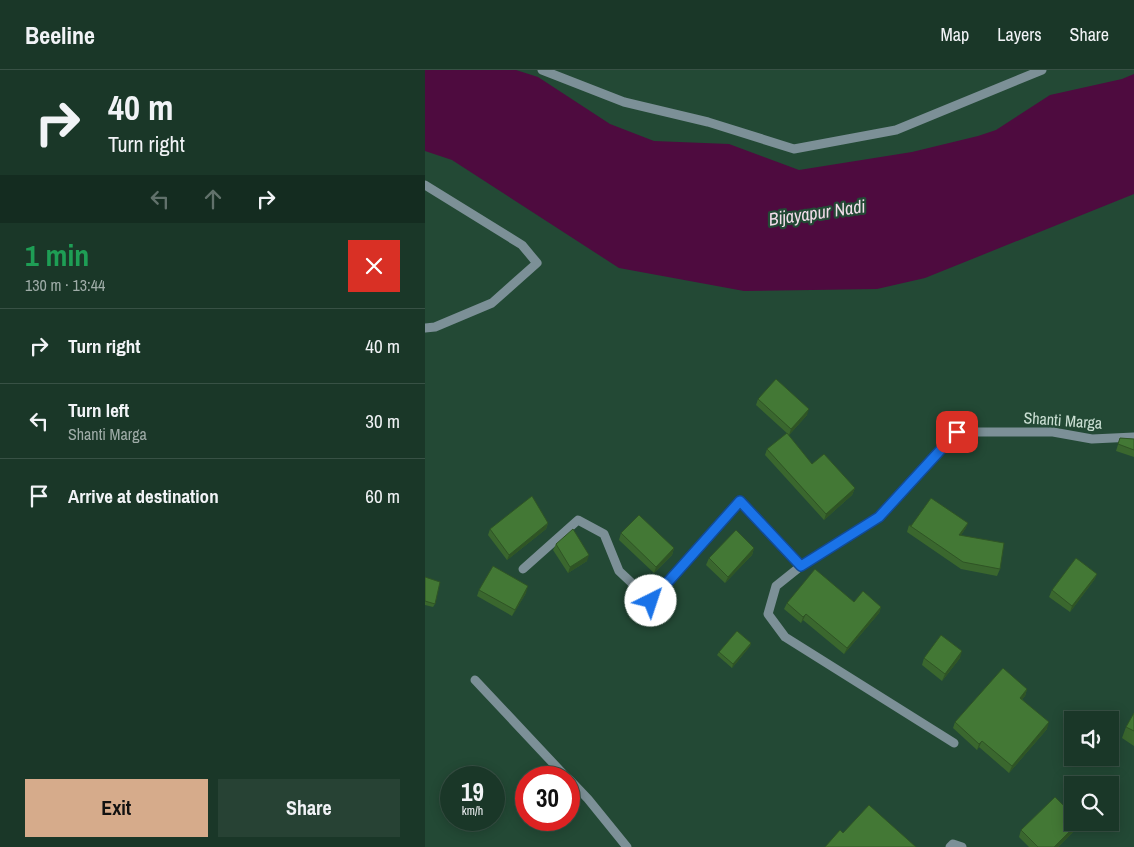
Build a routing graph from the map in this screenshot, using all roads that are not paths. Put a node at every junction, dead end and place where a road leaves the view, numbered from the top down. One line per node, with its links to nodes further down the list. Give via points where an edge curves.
1 (541, 70): 2 (street, via 623,102 708,122 794,149 896,130)
2 (1042, 70)
3 (425, 185): 4 (street, via 522,245 537,263 492,303 435,327)
4 (425, 328)
5 (1134, 438): 6 (street, Shanti Marga, via 1092,439 1053,432 957,432 879,517)
6 (801, 566): 7 (street, via 740,501 651,601 619,571 604,534 578,520); 9 (street, Shanti Marga, via 776,586 768,614 785,637)
7 (523, 569)
8 (475, 680): 10 (street)
9 (954, 743)
10 (557, 766)
11 (580, 792): 12 (street)
12 (627, 847)
13 (950, 847): 14 (street, via 953,844)
14 (962, 847)

